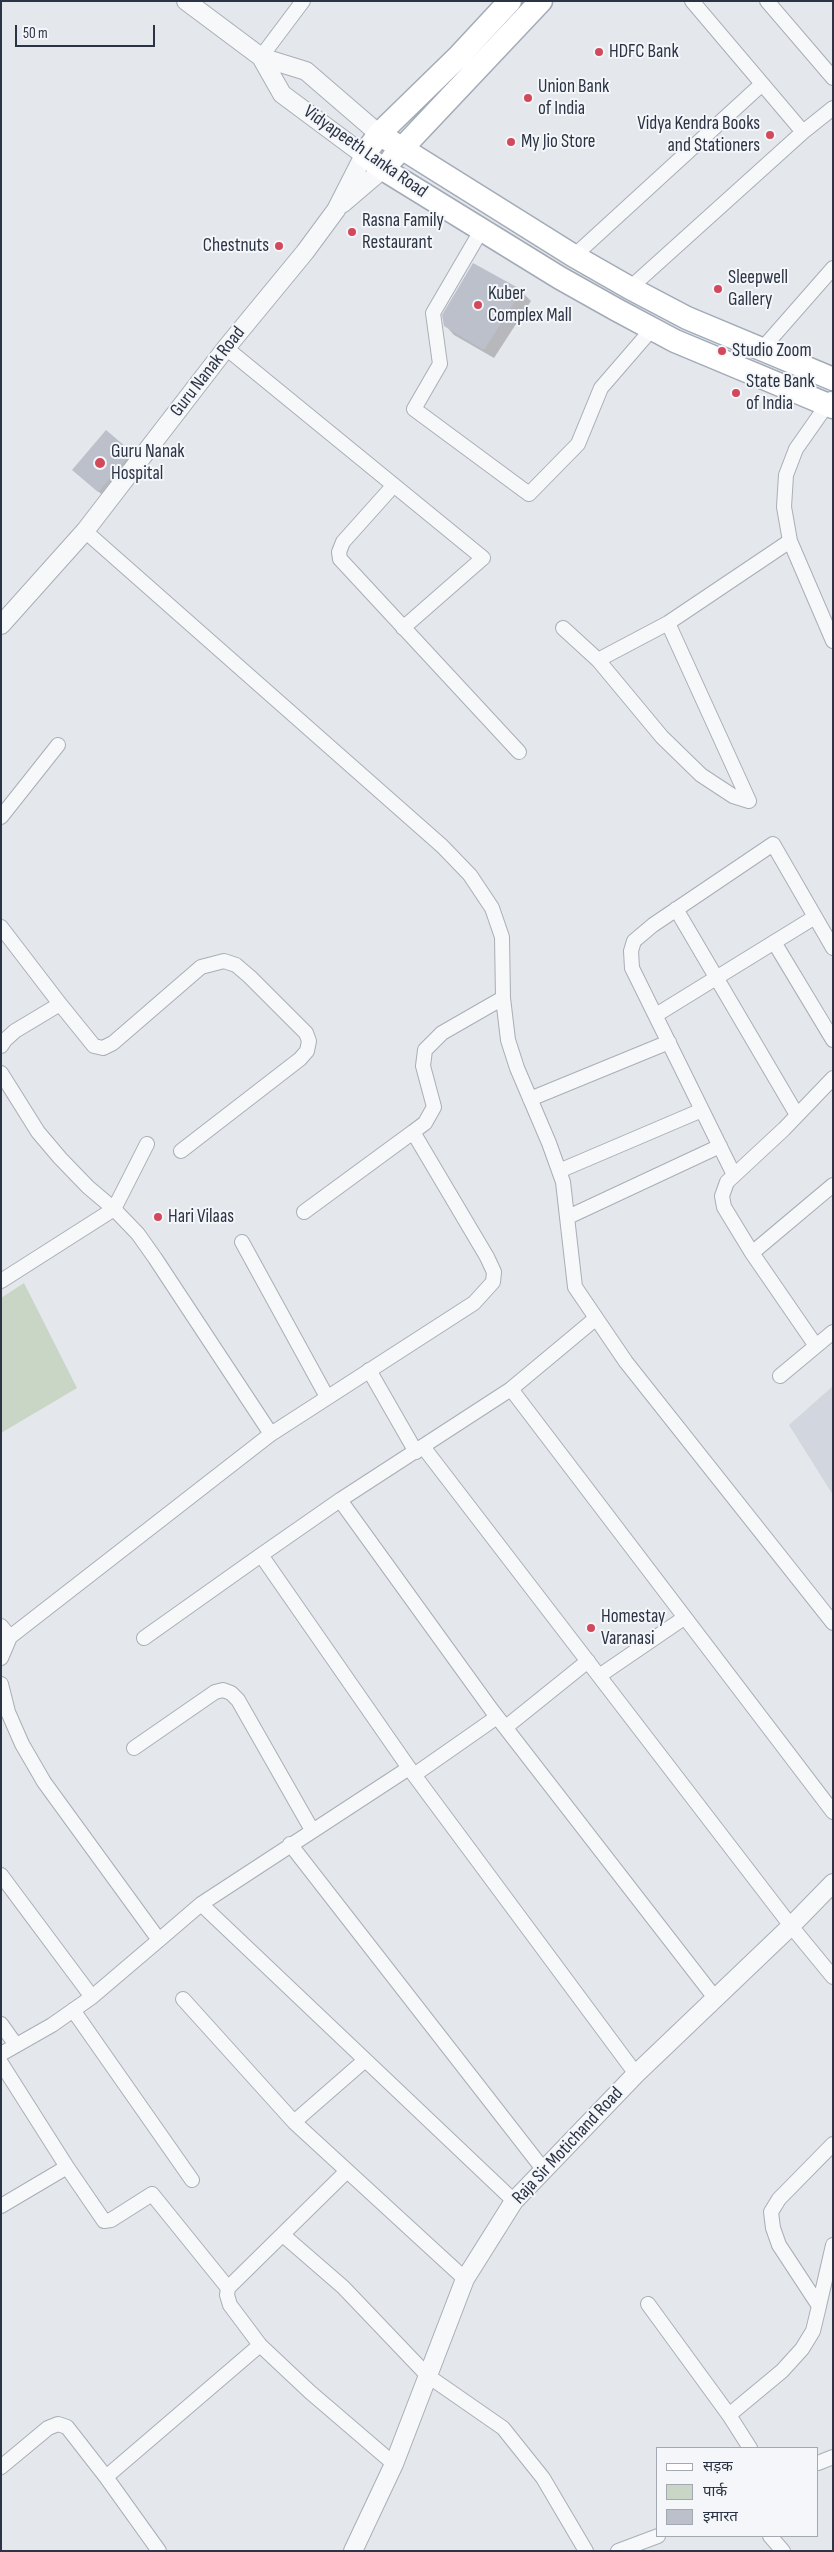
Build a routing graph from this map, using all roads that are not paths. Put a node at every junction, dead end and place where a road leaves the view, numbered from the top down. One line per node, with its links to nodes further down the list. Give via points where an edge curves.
1 (186, 1): 7 (street, Vidyapeeth Lanka Road)
2 (303, 1): 7 (street)
3 (510, 1): 12 (main road, Guru Nanak Road)
4 (541, 1): 13 (main road, Guru Nanak Road)
5 (692, 1): 9 (street)
6 (767, 1): 8 (street)
7 (261, 57): 12 (street, Vidyapeeth Lanka Road, via 306,71); 14 (street, Vidyapeeth Lanka Road, via 282,94)
8 (833, 78)
9 (762, 84): 11 (street); 18 (street)
10 (833, 108): 11 (street)
11 (803, 132): 20 (street)
12 (379, 134): 13 (main road, Vidyapeeth Lanka Road); 14 (main road, Guru Nanak Road)
13 (401, 148): 15 (main road, Guru Nanak Road); 18 (main road, Vidyapeeth Lanka Road)
14 (364, 155): 15 (main road, Vidyapeeth Lanka Road); 16 (street, Guru Nanak Road)
15 (384, 169): 16 (street, Guru Nanak Road); 17 (main road, Vidyapeeth Lanka Road)
16 (336, 210): 22 (street, Guru Nanak Road)
17 (482, 229): 21 (main road, Vidyapeeth Lanka Road, via 560,278); 21 (street, via 432,313 440,364 414,409 529,494 578,444 601,388)
18 (574, 256): 20 (main road, Vidyapeeth Lanka Road)
19 (833, 268): 23 (street)
20 (630, 288): 23 (main road, Vidyapeeth Lanka Road, via 687,318)
21 (652, 329): 25 (main road, Vidyapeeth Lanka Road)
22 (226, 348): 26 (street); 27 (street, Guru Nanak Road)
23 (762, 349): 24 (main road, Vidyapeeth Lanka Road)
24 (833, 379)
25 (831, 403): 28 (street, via 796,450 786,475 784,507)
26 (394, 485): 31 (street, via 343,542 339,552 340,559); 31 (street, via 483,558)
27 (86, 531): 30 (street, Guru Nanak Road); 44 (street, via 442,846 470,875 492,908 502,937)
28 (790, 541): 29 (street); 33 (street)
29 (668, 623): 34 (street); 34 (street, via 749,801 733,796 701,775 662,737)
30 (1, 625)
31 (403, 628): 36 (street)
32 (564, 628): 34 (street)
33 (833, 641)
34 (598, 660)
35 (58, 745): 37 (street)
36 (519, 752)
37 (1, 817)
38 (676, 909): 39 (street, via 773,844); 43 (street); 46 (street, via 639,935 631,950 632,968)
39 (815, 917): 41 (street); 42 (street)
40 (1, 927): 45 (street)
41 (774, 942): 43 (street); 47 (street)
42 (833, 948)
43 (716, 976): 46 (street); 55 (street)
44 (503, 998): 53 (street, via 508,1040); 56 (street, via 442,1033 425,1050 423,1066 434,1107 425,1123)
45 (60, 1004): 49 (street, via 15,1031); 59 (street, via 94,1046 102,1048 113,1043 201,967 224,961 236,965 250,977 306,1033 309,1041 307,1051 300,1059)
46 (656, 1015): 48 (street)
47 (833, 1040)
48 (669, 1042): 53 (street); 54 (street)
49 (1, 1046)
50 (1, 1073): 52 (street)
51 (833, 1078): 55 (street)
52 (7, 1097): 63 (street, via 60,1158)
53 (530, 1099): 60 (street)
54 (702, 1110): 58 (street); 60 (street)
55 (797, 1115): 61 (street)
56 (413, 1132): 64 (street); 72 (street, via 486,1257 494,1272 494,1282 474,1303)
57 (147, 1144): 63 (street)
58 (720, 1146): 61 (street); 65 (street)
59 (181, 1151)
60 (559, 1171): 65 (street)
61 (734, 1175): 67 (street, via 727,1182 722,1196 724,1207)
62 (833, 1185): 67 (street)
63 (114, 1209): 68 (street); 76 (street, via 155,1258)
64 (304, 1212)
65 (568, 1217): 69 (street, via 575,1287)
66 (242, 1242): 75 (street)
67 (752, 1253): 71 (street)
68 (1, 1281)
69 (596, 1319): 74 (street); 81 (street, via 626,1362)
70 (833, 1332): 71 (street)
71 (816, 1346): 73 (street)
72 (369, 1370): 75 (street); 77 (street)
73 (780, 1376)
74 (512, 1390): 77 (street); 80 (street)
75 (328, 1397): 76 (street)
76 (271, 1434): 82 (street)
77 (420, 1450): 78 (street); 85 (street)
78 (340, 1500): 79 (street); 89 (street)
79 (261, 1555): 83 (street); 91 (street)
80 (684, 1618): 86 (street); 92 (street)
81 (833, 1623)
82 (4, 1635): 84 (street)
83 (144, 1638)
84 (1, 1658)
85 (588, 1661): 86 (street); 89 (street)
86 (599, 1676): 98 (street)
87 (1, 1684): 88 (street)
88 (5, 1714): 99 (street, via 44,1782)
89 (501, 1722): 91 (street); 102 (street)
90 (134, 1748): 93 (street, via 215,1692 231,1693)
91 (412, 1772): 93 (street); 110 (street)
92 (833, 1812)
93 (312, 1830): 94 (street)
94 (290, 1844): 97 (street); 114 (street)
95 (1, 1875): 101 (street)
96 (833, 1883): 98 (street, Raja Sir Motichand Road)
97 (201, 1904): 99 (street); 108 (street)
98 (791, 1926): 100 (street); 102 (street, Raja Sir Motichand Road)
99 (159, 1940): 101 (street)
100 (833, 1976)
101 (92, 1997): 104 (street)
102 (715, 1998): 110 (street, Raja Sir Motichand Road)
103 (183, 1999): 111 (street)
104 (73, 2010): 106 (street); 116 (street)
105 (1, 2024): 106 (street)
106 (16, 2046): 107 (street)
107 (1, 2054)
108 (364, 2061): 111 (street); 117 (street)
109 (1, 2063): 113 (street)
110 (636, 2074): 114 (street, Raja Sir Motichand Road)
111 (294, 2122): 115 (street)
112 (833, 2144): 124 (street, via 779,2199 771,2212 772,2228 779,2245)
113 (66, 2167): 118 (street); 122 (street, via 104,2221 111,2220 152,2194)
114 (543, 2169): 117 (street, Raja Sir Motichand Road)
115 (347, 2171): 119 (street); 121 (street)
116 (192, 2180)
117 (514, 2201): 121 (street, Raja Sir Motichand Road)
118 (1, 2206)
119 (282, 2235): 122 (street); 126 (street, via 343,2287)
120 (833, 2245): 124 (street)
121 (465, 2279): 126 (street, Raja Sir Motichand Road)
122 (228, 2288): 125 (street, via 230,2305)
123 (648, 2304): 127 (street)
124 (818, 2306): 127 (street, via 813,2331 802,2349)
125 (260, 2345): 129 (street); 131 (street)
126 (428, 2376): 129 (street, Raja Sir Motichand Road); 136 (street, via 503,2428 543,2478)
127 (729, 2415): 128 (street)
128 (749, 2447)
129 (394, 2464): 135 (street, Raja Sir Motichand Road)
130 (1, 2467): 131 (street, via 48,2428 58,2424 66,2427)
131 (106, 2477): 134 (street)
132 (656, 2537): 137 (street)
133 (771, 2537): 138 (street)
134 (159, 2551)
135 (353, 2551)
136 (586, 2551)
137 (618, 2551)
138 (783, 2551)

